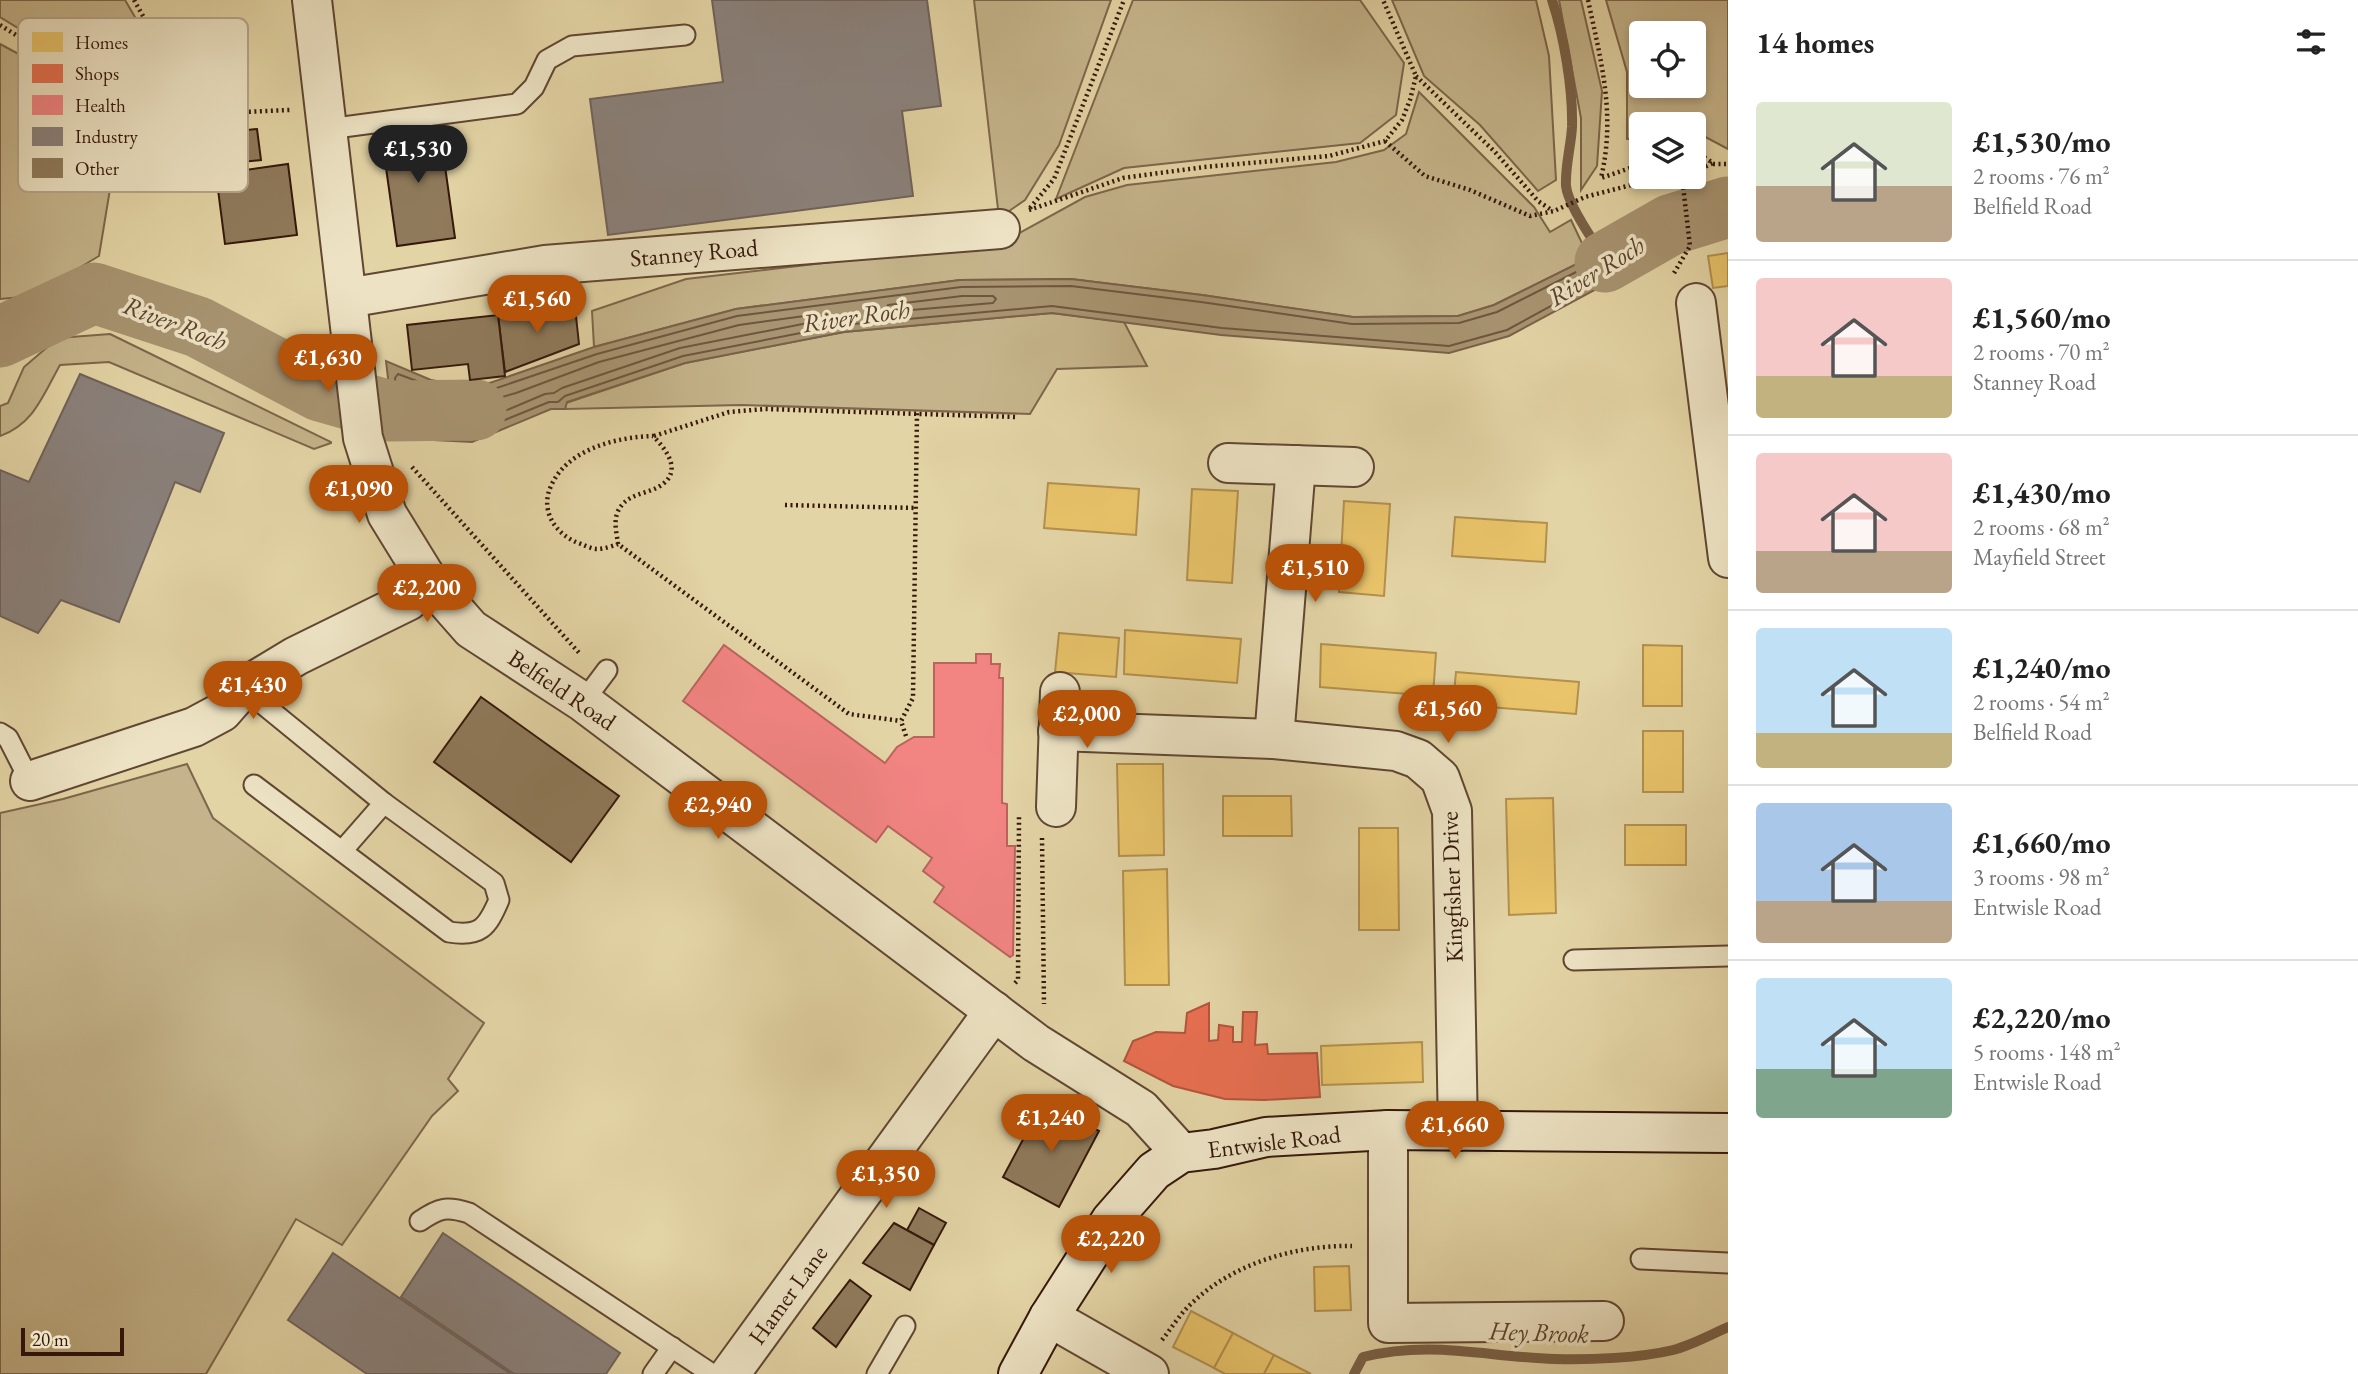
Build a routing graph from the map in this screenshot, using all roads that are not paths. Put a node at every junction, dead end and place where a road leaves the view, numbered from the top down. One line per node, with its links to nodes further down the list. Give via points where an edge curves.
1 (312, 0): 3 (street, Belfield Road)
2 (685, 35): 3 (lane, via 572,47 547,60 534,87 517,104)
3 (327, 119): 5 (street, Belfield Road)
4 (1000, 229): 5 (street, Stanney Road, via 545,265)
5 (347, 298): 11 (street, Belfield Road, via 363,438 387,514)
6 (1696, 303): 10 (street)
7 (1228, 463): 8 (street)
8 (1296, 465): 9 (street); 16 (street)
9 (1354, 467)
10 (1728, 558)
11 (427, 579): 12 (street, via 408,601 296,656); 24 (street, Belfield Road, via 471,629 597,683)
12 (243, 688): 17 (street, via 222,712 194,727); 19 (lane)
13 (1060, 692): 14 (street)
14 (1058, 731): 16 (street, Kingfisher Drive); 20 (street)
15 (0, 733): 17 (lane, via 8,738)
16 (1274, 739): 26 (street, Kingfisher Drive, via 1396,751 1418,759 1440,778 1452,811)
17 (30, 781)
18 (254, 785): 21 (lane)
19 (384, 803): 21 (lane); 21 (lane, via 494,883 499,900 480,930 467,935 449,932)
20 (1037, 808)
21 (342, 851)
22 (1728, 956): 23 (lane)
23 (1574, 960)
24 (994, 1011): 28 (street, Belfield Road, via 1141,1109); 39 (street, Hamer Lane)
25 (1388, 1130): 26 (street, Entwisle Road); 28 (street, Entwisle Road, via 1266,1137); 33 (street, via 1388,1323)
26 (1458, 1131): 27 (street, Entwisle Road)
27 (1728, 1133)
28 (1181, 1153): 32 (street, Entwisle Road, via 1154,1171 1111,1220)
29 (420, 1221): 35 (lane, via 438,1209 469,1213)
30 (1641, 1259): 31 (lane)
31 (1728, 1263)
32 (1049, 1317): 36 (street); 41 (street, Entwisle Road)
33 (1604, 1321)
34 (905, 1326): 40 (lane)
35 (672, 1347): 37 (lane); 38 (lane)
36 (1147, 1373)
37 (653, 1374)
38 (712, 1374)
39 (730, 1374)
40 (877, 1374)
41 (1018, 1374)

